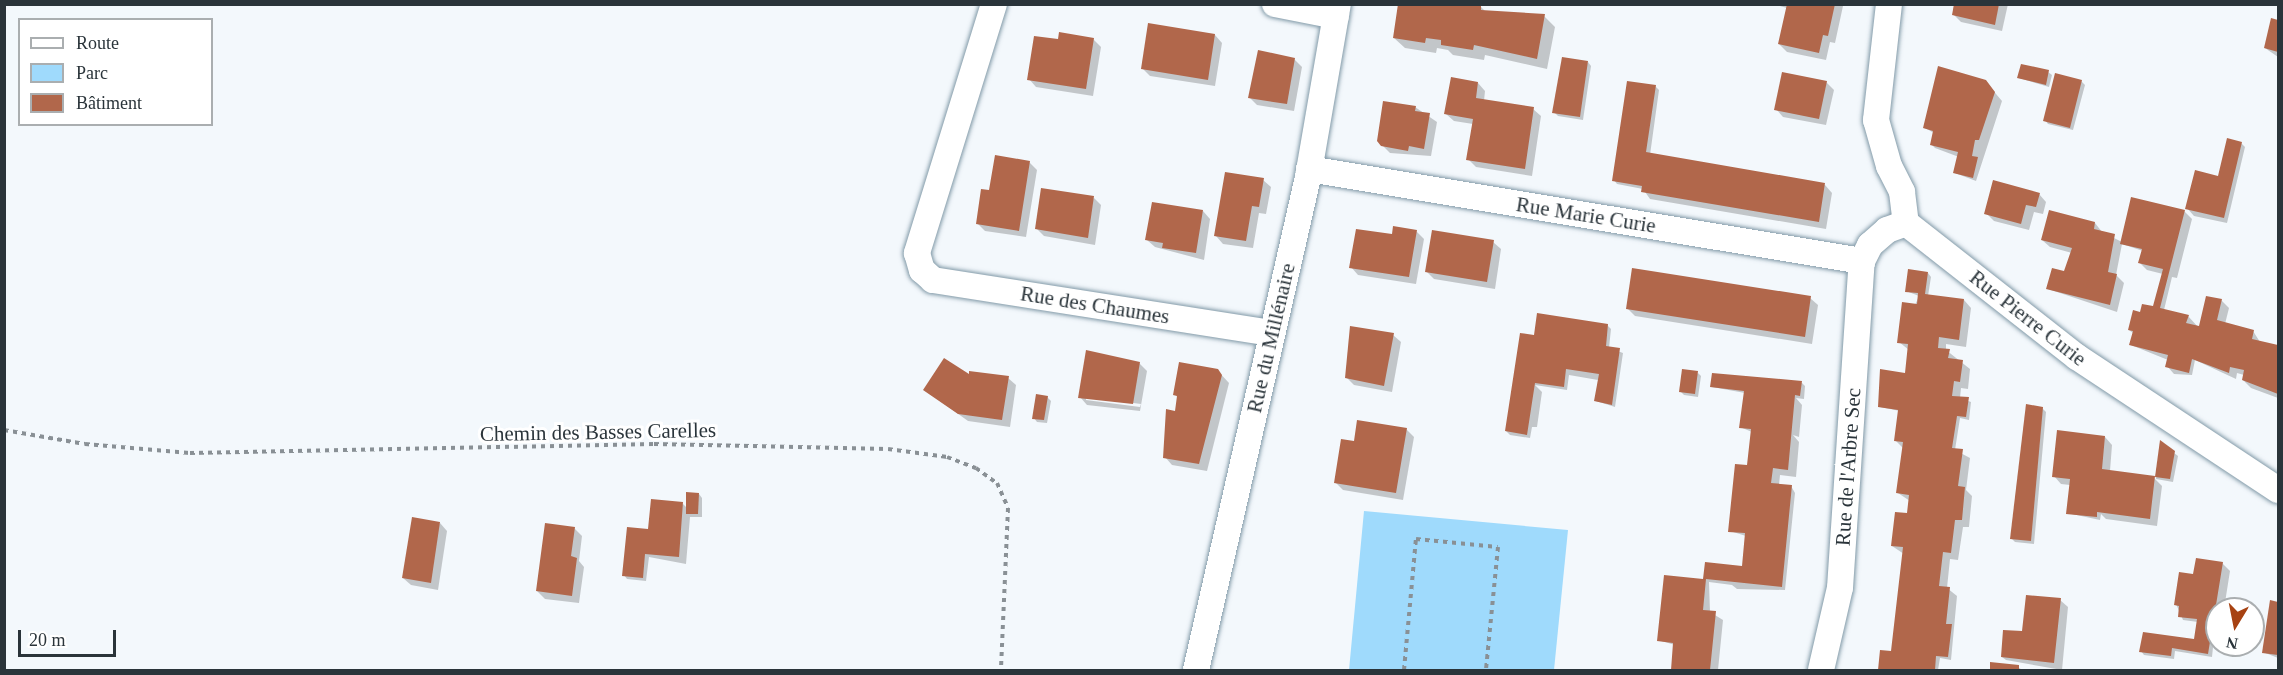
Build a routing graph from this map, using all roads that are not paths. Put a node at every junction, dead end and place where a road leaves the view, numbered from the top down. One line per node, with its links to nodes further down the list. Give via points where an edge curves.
1 (994, 4): 8 (street, Rue des Chaumes, via 916,253 921,270 933,280)
2 (1275, 4): 4 (street)
3 (1889, 4): 6 (street, via 1876,120 1889,166 1902,192)
4 (1337, 10): 5 (street, Rue du Millénaire)
5 (1309, 169): 7 (street, Rue Marie Curie); 8 (street, Rue du Millénaire)
6 (1906, 223): 7 (street, via 1887,230 1870,245); 9 (street, Rue Pierre Curie, via 2077,357)
7 (1862, 261): 11 (street, Rue de l'Arbre Sec, via 1840,588)
8 (1272, 333): 10 (street, Rue du Millénaire)
9 (2278, 490)
10 (1196, 670)
11 (1821, 670)

